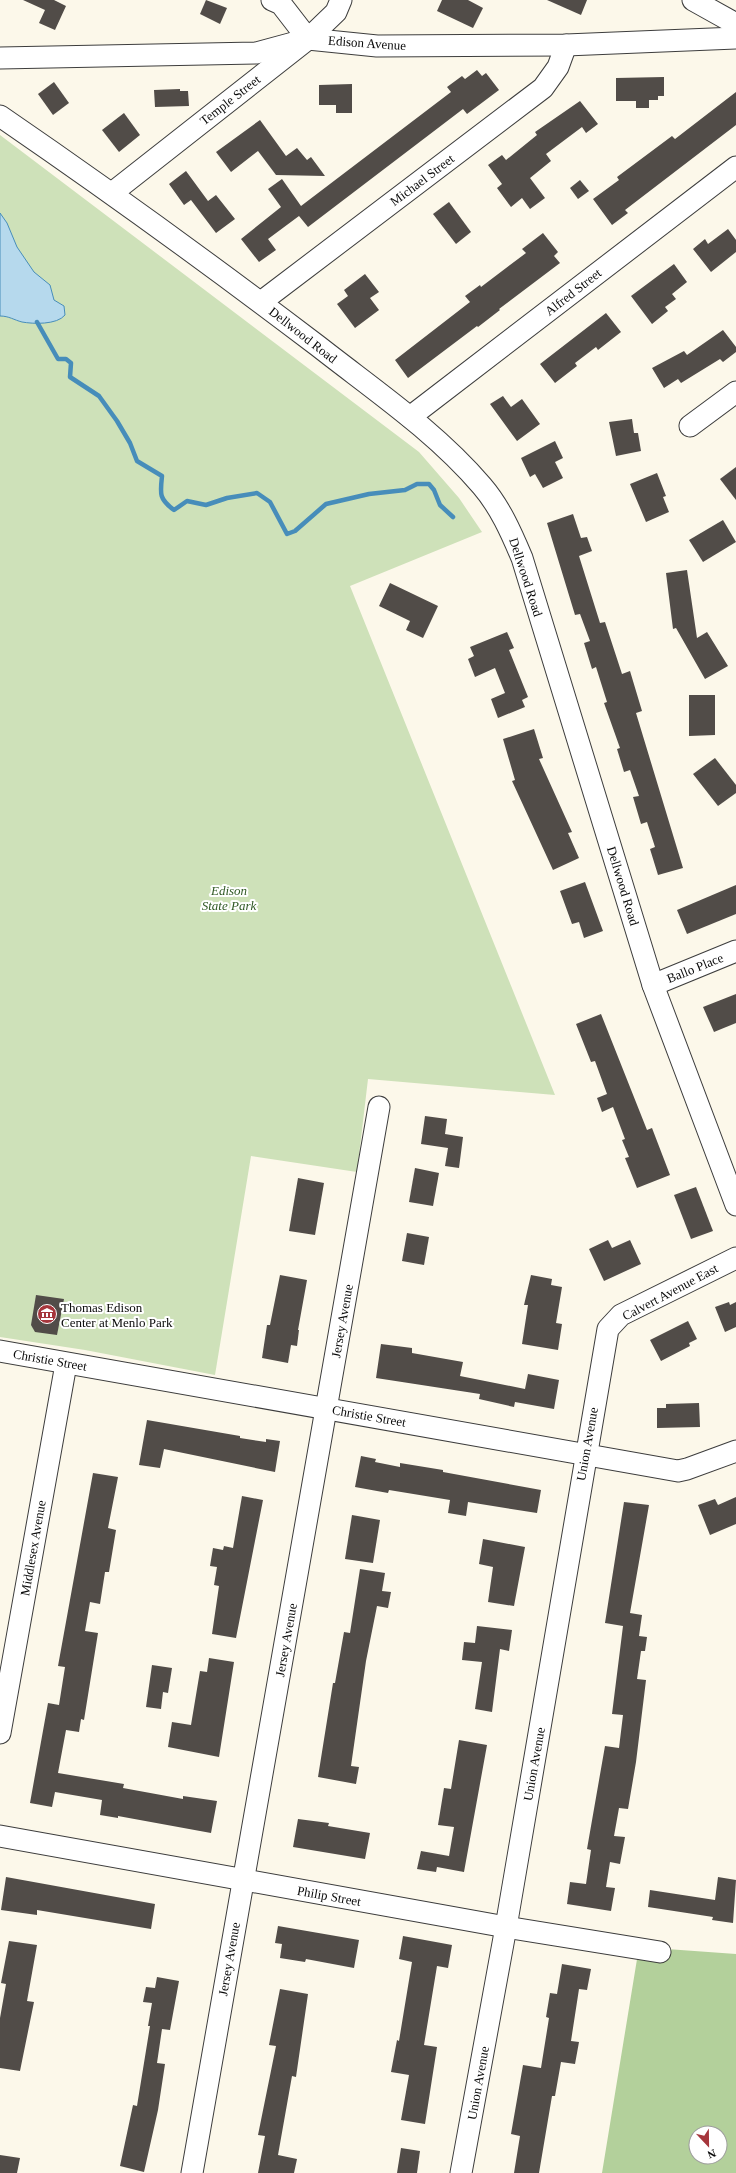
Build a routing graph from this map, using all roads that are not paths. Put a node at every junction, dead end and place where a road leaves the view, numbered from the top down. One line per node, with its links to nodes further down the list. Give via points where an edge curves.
1 (272, 0): 6 (street, via 281,4)
2 (341, 0): 6 (street, Temple Street, via 336,12)
3 (693, 0): 4 (street)
4 (736, 24)
5 (736, 38): 7 (street, Edison Avenue)
6 (308, 39): 7 (street, Edison Avenue, via 377,46); 8 (street, Edison Avenue, via 256,53); 11 (street, Temple Street)
7 (566, 44): 12 (street, Michael Street, via 558,67 544,88)
8 (0, 58)
9 (0, 116): 11 (street, Dellwood Road)
10 (736, 166): 14 (street, Alfred Street)
11 (112, 193): 12 (street, Dellwood Road)
12 (261, 302): 14 (street, Dellwood Road)
13 (736, 392): 15 (street)
14 (410, 417): 17 (street, Dellwood Road, via 466,468 482,487 497,506 522,558)
15 (690, 426)
16 (736, 951): 17 (street, Ballo Place)
17 (653, 986): 19 (street, Dellwood Road)
18 (379, 1107): 24 (street, Jersey Avenue)
19 (736, 1204)
20 (736, 1258): 22 (street, Calvert Avenue East, via 621,1315 608,1329)
21 (0, 1351): 23 (street, Christie Street)
22 (603, 1354): 26 (street, Union Avenue)
23 (66, 1364): 24 (street, Christie Street); 27 (street, Middlesex Avenue)
24 (327, 1409): 26 (street, Christie Street); 29 (street, Jersey Avenue)
25 (736, 1452): 26 (street, Christie Street, via 678,1470)
26 (586, 1454): 30 (street, Union Avenue)
27 (0, 1733)
28 (0, 1836): 29 (street, Philip Street)
29 (242, 1881): 30 (street, Philip Street); 32 (street, Jersey Avenue)
30 (506, 1927): 31 (street, Philip Street); 33 (street, Union Avenue)
31 (660, 1952)
32 (192, 2173)
33 (461, 2173)

